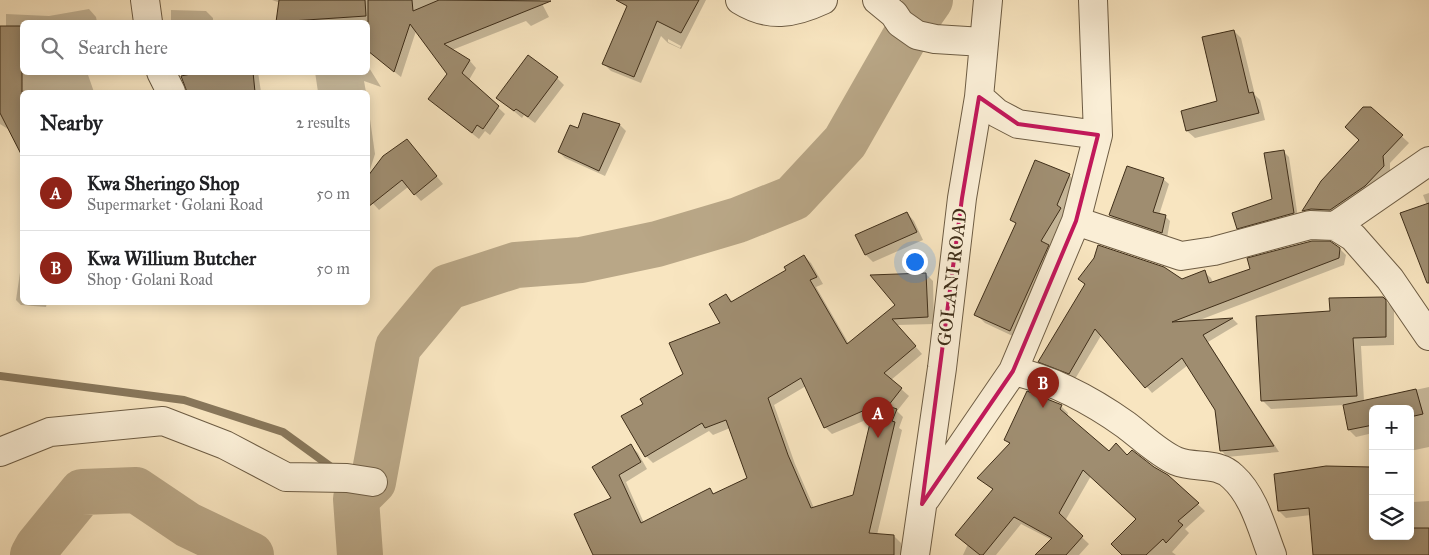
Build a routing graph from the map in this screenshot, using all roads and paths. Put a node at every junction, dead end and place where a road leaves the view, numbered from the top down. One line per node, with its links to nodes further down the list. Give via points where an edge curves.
1 (145, 0): 7 (street)
2 (740, 0): 3 (street, via 765,12 782,13)
3 (823, 0)
4 (877, 0): 8 (street, via 917,35)
5 (988, 0): 8 (street, GOLANI ROAD)
6 (1093, 0): 12 (street)
7 (148, 20)
8 (983, 42): 11 (street, GOLANI ROAD)
9 (162, 75): 10 (street)
10 (170, 90)
11 (979, 97): 12 (street, via 997,113 1018,124); 20 (street, GOLANI ROAD, via 962,198)
12 (1098, 135): 14 (street)
13 (1429, 160): 15 (street)
14 (1076, 221): 15 (street, via 1181,256 1214,251 1310,225); 17 (street)
15 (1335, 226): 16 (street, via 1353,237 1373,259)
16 (1429, 336)
17 (1013, 370): 20 (street); 22 (street, via 1078,394 1176,460 1224,469 1243,488)
18 (0, 452): 19 (street, via 50,432 162,421 224,445 286,477 347,478)
19 (373, 482)
20 (922, 504): 21 (street, GOLANI ROAD)
21 (916, 555)
22 (1272, 555)

